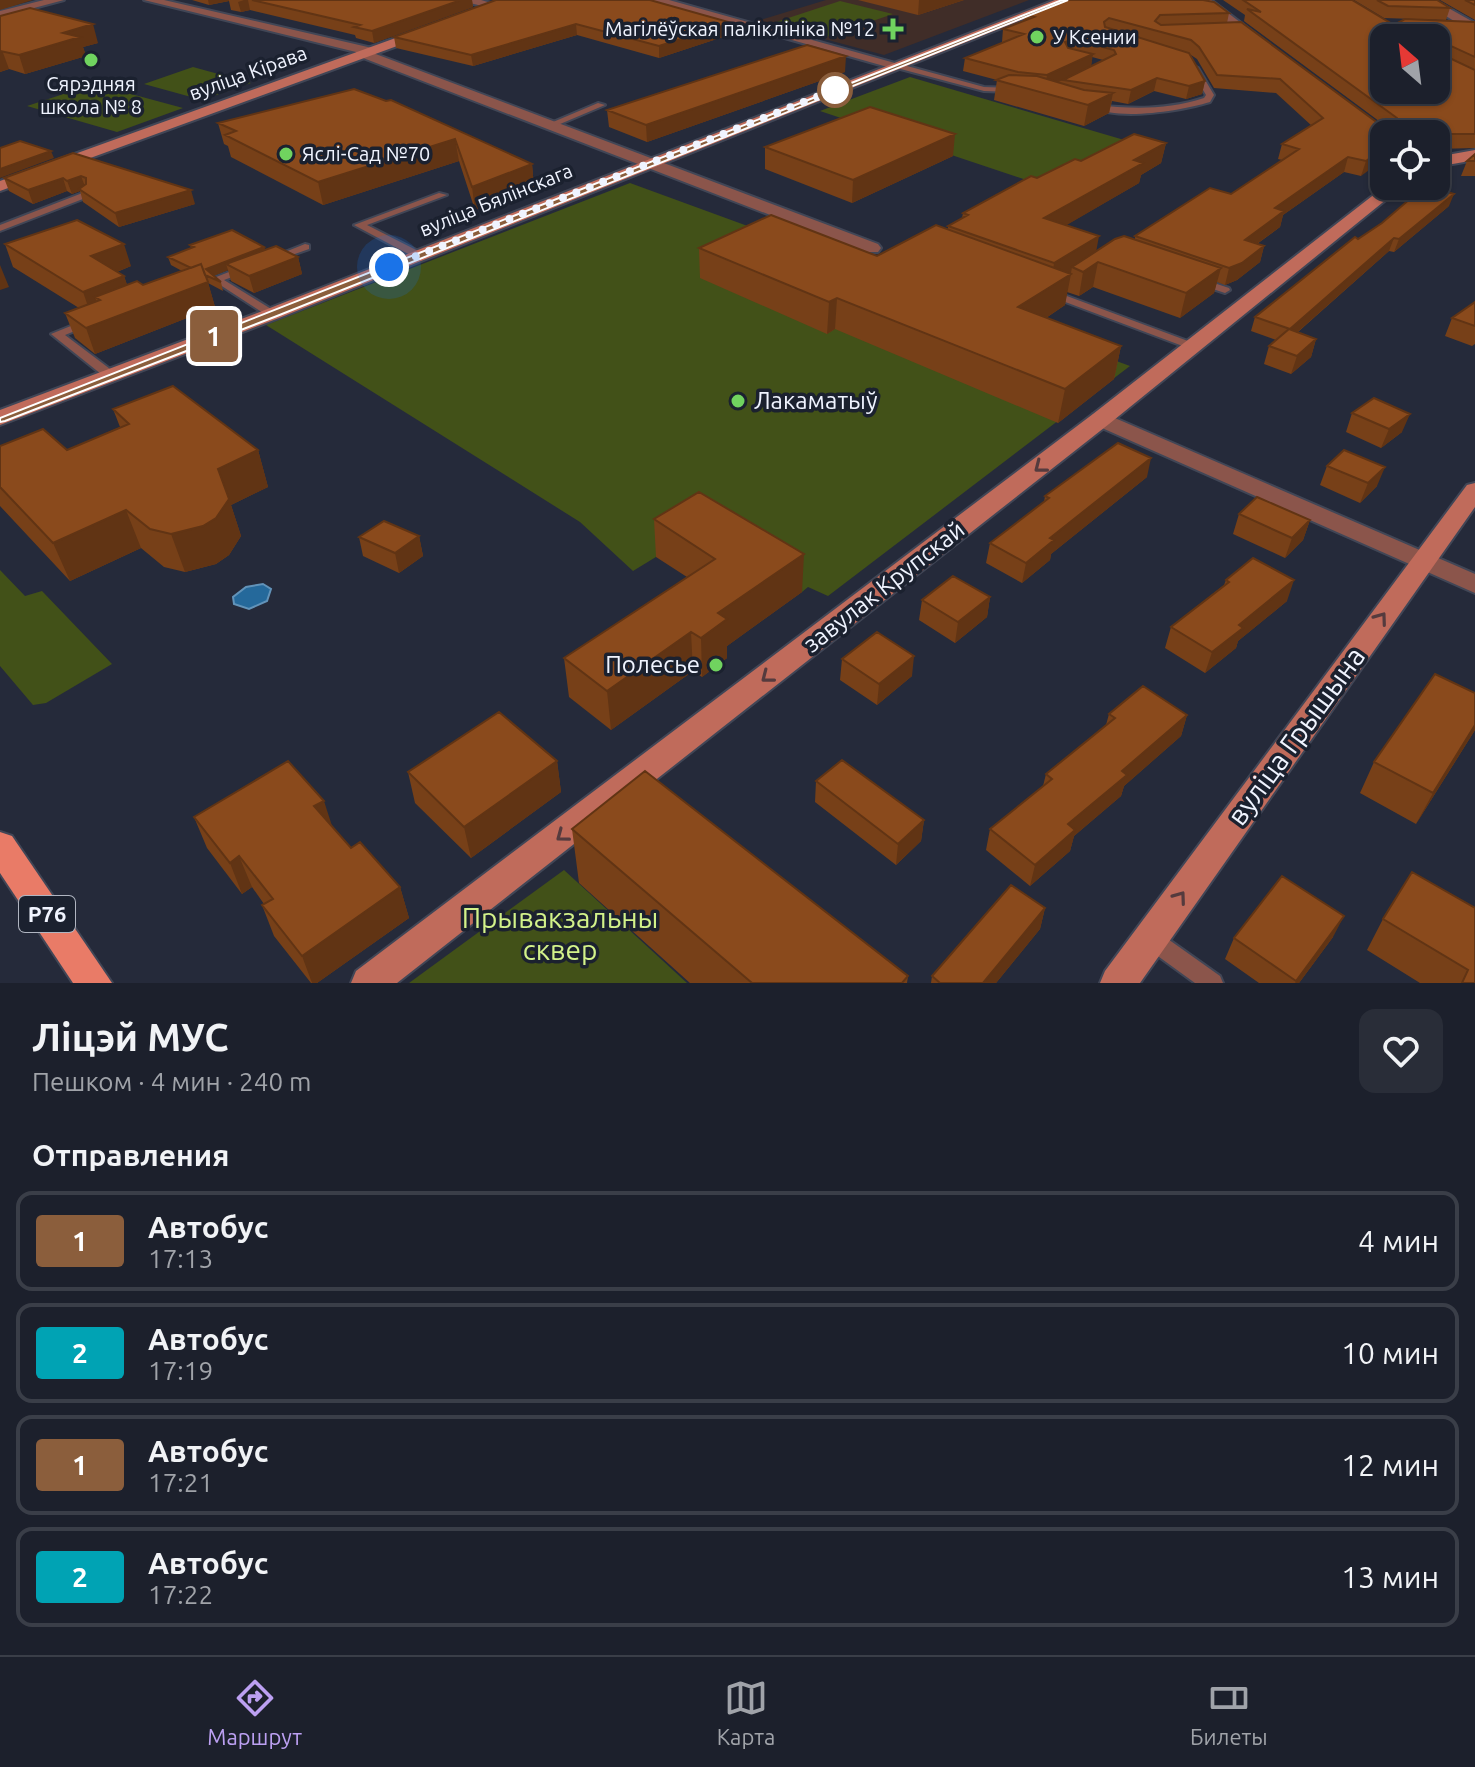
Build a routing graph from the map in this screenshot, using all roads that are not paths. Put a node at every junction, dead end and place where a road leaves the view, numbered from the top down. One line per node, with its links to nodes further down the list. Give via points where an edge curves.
1 (58, 0): 12 (street)
2 (150, 0): 11 (street, вуліца Бялінскага)
3 (463, 0): 10 (street)
4 (511, 0): 10 (main road)
5 (656, 0): 20 (street)
6 (1065, 0): 20 (main road, вуліца Бялінскага)
7 (1204, 0): 17 (street)
8 (1426, 0): 16 (street)
9 (231, 4): 11 (street)
10 (495, 6): 13 (main road)
11 (204, 12): 18 (street, вуліца Бялінскага)
12 (0, 14)
13 (466, 16)
14 (1450, 25): 16 (street)
15 (438, 26): 18 (main road, вуліца Кірава)
16 (1473, 26)
17 (1270, 49)
18 (365, 52): 24 (street, вуліца Бялінскага); 28 (main road, вуліца Кірава)
19 (1183, 57): 23 (lane, via 1208,89 1207,100 1161,109)
20 (896, 65): 21 (lane, via 984,89); 27 (main road, вуліца Бялінскага)
21 (1023, 91)
22 (601, 105): 24 (lane)
23 (1081, 105)
24 (550, 125): 27 (street, вуліца Бялінскага)
25 (1475, 155): 26 (main road)
26 (1450, 159)
27 (650, 162): 34 (street, вуліца Бялінскага); 35 (main road, вуліца Бялінскага)
28 (0, 186)
29 (85, 195): 32 (lane)
30 (442, 195): 35 (lane, via 359,225)
31 (1377, 200): 43 (main road, завулак Крупскай)
32 (0, 228)
33 (305, 247): 41 (lane, via 216,279)
34 (872, 248)
35 (418, 255): 41 (main road, вуліца Бялінскага)
36 (1183, 276): 39 (lane)
37 (1065, 286): 40 (lane)
38 (1038, 289): 40 (lane)
39 (1225, 290)
40 (1052, 294): 43 (lane)
41 (272, 314): 44 (main road, вуліца Бялінскага)
42 (101, 317): 44 (lane, via 57,334)
43 (1192, 346): 46 (main road, завулак Крупскай)
44 (110, 375): 45 (main road, вуліца Бялінскага)
45 (0, 418)
46 (1101, 419): 48 (street); 53 (main road, завулак Крупскай, one-way to 53)
47 (1475, 490): 48 (main road, вуліца Грышына)
48 (1422, 562): 49 (street); 51 (main road, вуліца Грышына, one-way to 48)
49 (1475, 584)
50 (0, 846): 52 (main road, Р76)
51 (1151, 939): 54 (main road, вуліца Грышына); 55 (lane)
52 (94, 983)
53 (369, 983)
54 (1118, 983)
55 (1212, 983)

